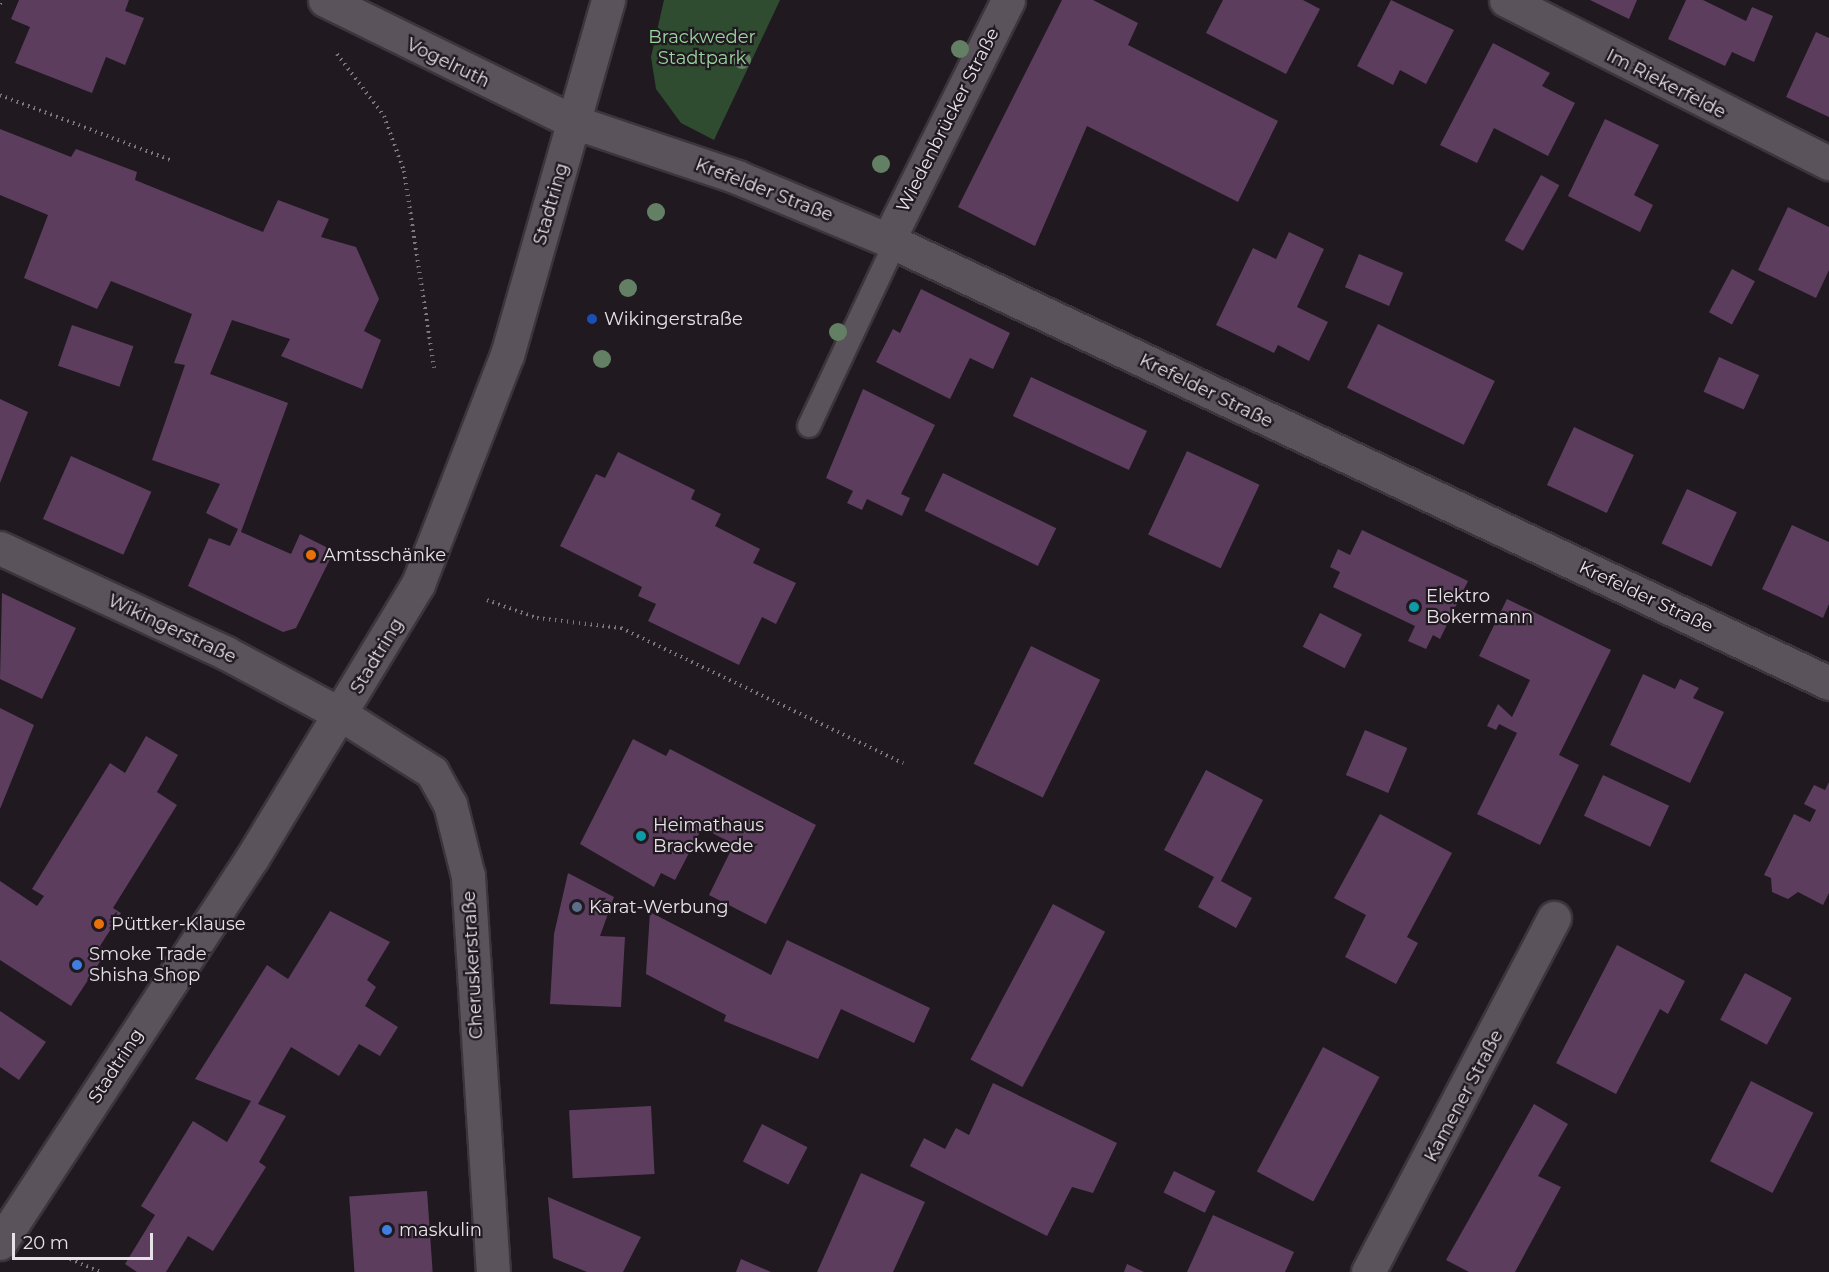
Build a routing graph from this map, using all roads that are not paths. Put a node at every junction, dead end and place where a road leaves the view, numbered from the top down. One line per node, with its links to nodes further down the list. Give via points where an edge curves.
1 (608, 0): 5 (street, Stadtring)
2 (1008, 0): 7 (street, Wiedenbrücker Straße)
3 (1506, 0): 6 (street, Im Riekerfelde)
4 (333, 3): 5 (street, Vogelruth)
5 (574, 123): 7 (street, Krefelder Straße, via 737,177); 11 (street, Stadtring, via 507,355 418,584)
6 (1829, 163)
7 (892, 242): 8 (lane); 10 (street, Krefelder Straße)
8 (809, 426)
9 (0, 548): 11 (street, Wikingerstraße, via 226,653)
10 (1829, 683)
11 (342, 715): 13 (street, Stadtring); 14 (street, Cheruskerstraße, via 432,772 458,832 468,876)
12 (1554, 918): 15 (street, Kamener Straße, via 1477,1074)
13 (0, 1243)
14 (493, 1272)
15 (1368, 1272)

